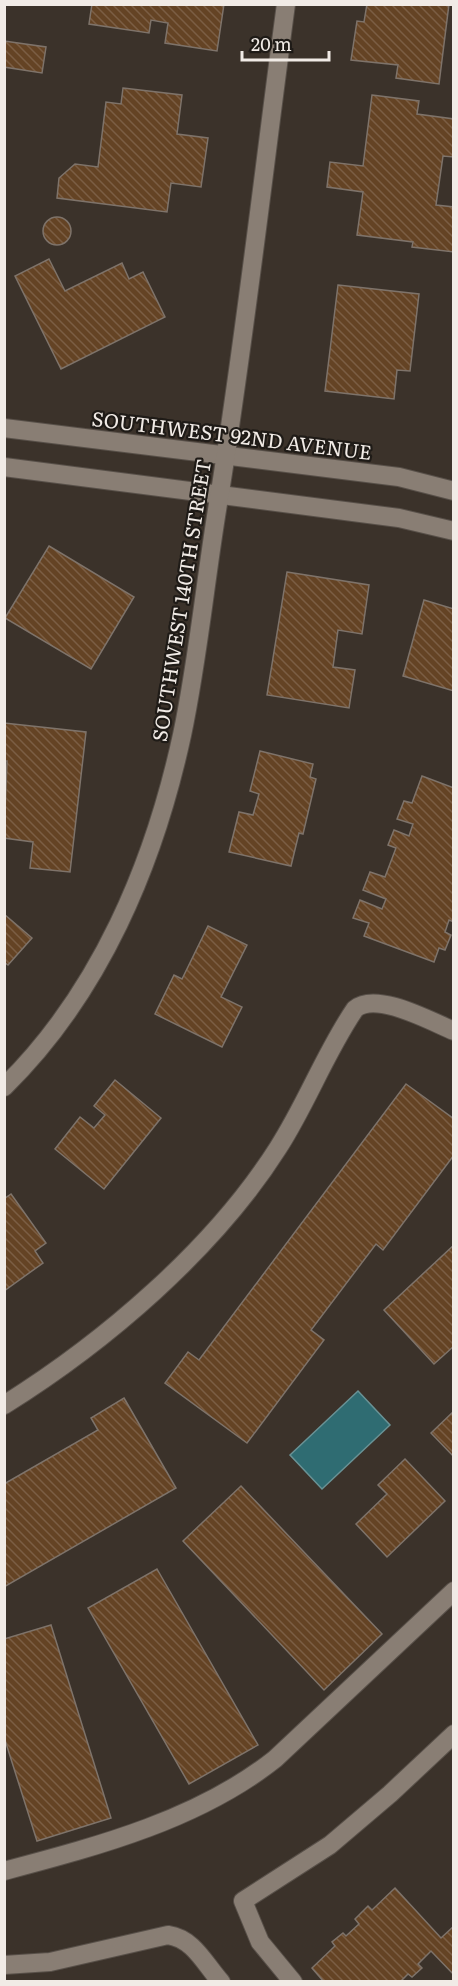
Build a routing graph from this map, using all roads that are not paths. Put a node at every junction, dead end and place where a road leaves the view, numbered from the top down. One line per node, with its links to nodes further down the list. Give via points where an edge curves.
1 (286, 4): 3 (street, SOUTHWEST 140TH STREET)
2 (4, 428): 3 (street, SOUTHWEST 92ND AVENUE)
3 (226, 455): 5 (street, SOUTHWEST 92ND AVENUE, via 399,477); 6 (street, SOUTHWEST 140TH STREET)
4 (4, 467): 6 (street)
5 (453, 491)
6 (219, 493): 7 (street, via 399,518); 9 (street, SOUTHWEST 140TH STREET, via 182,735 151,847 122,918 88,982 57,1027)
7 (453, 531)
8 (453, 1031): 10 (street, via 384,1004 362,1003 355,1009 278,1148 229,1213 139,1305 84,1351)
9 (4, 1087)
10 (4, 1405)
11 (453, 1591): 13 (street, via 289,1746 243,1782 178,1816 81,1850)
12 (453, 1734): 16 (street, via 330,1845 243,1901 260,1942)
13 (4, 1871)
14 (4, 1965): 15 (street, via 50,1962 168,1935 190,1943)
15 (221, 1982)
16 (294, 1982)

